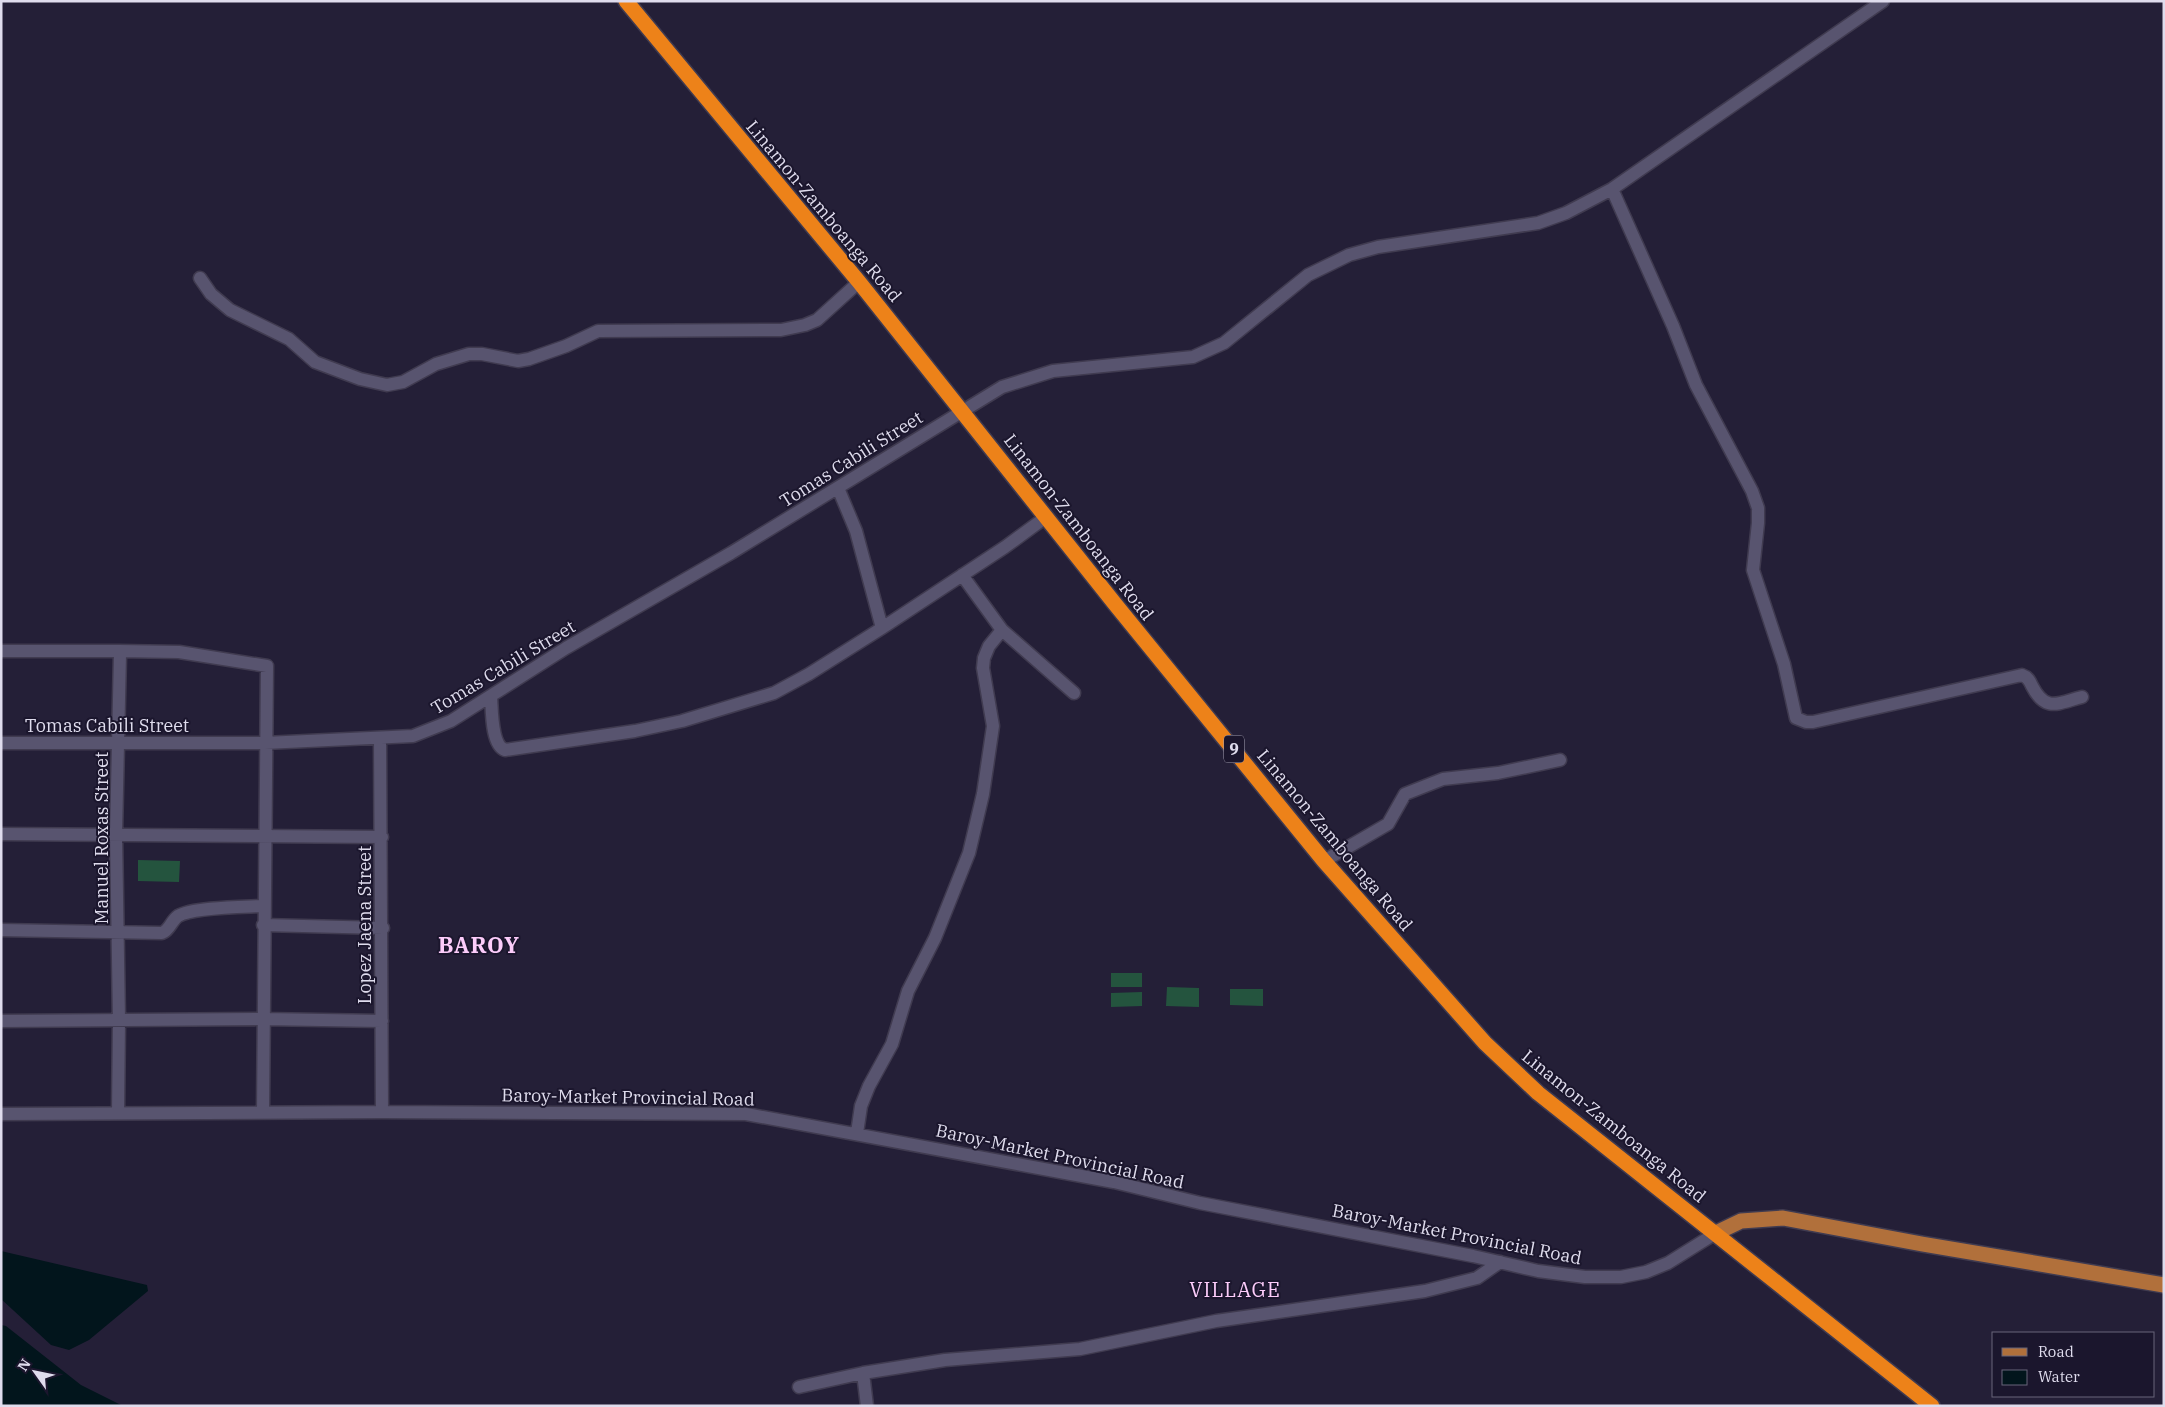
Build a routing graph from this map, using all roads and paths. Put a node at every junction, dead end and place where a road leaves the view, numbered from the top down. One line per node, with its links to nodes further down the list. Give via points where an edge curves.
1 (626, 1): 5 (highway, Linamon-Zamboanga Road / 9)
2 (1883, 1): 3 (street, Tomas Cabili Street)
3 (1612, 189): 6 (street, Tomas Cabili Street, via 1566,213 1538,223 1378,247 1349,255 1308,276 1224,343 1193,357 1040,373 1002,387); 16 (street, via 1696,386 1758,508 1753,570 1784,664 1796,718 1813,722 2022,675 2028,678 2038,698 2046,704)
4 (200, 278): 5 (street, via 211,294 230,310 288,339 315,362 360,379 387,385 404,382 436,364 469,354 518,361 528,359 598,331 781,330 806,325 817,320)
5 (859, 282): 6 (highway, Linamon-Zamboanga Road / 9)
6 (963, 411): 7 (street, Tomas Cabili Street); 8 (highway, Linamon-Zamboanga Road / 9)
7 (838, 488): 10 (street, via 856,531); 15 (street, Tomas Cabili Street, via 566,648)
8 (1046, 517): 9 (street); 26 (highway, Linamon-Zamboanga Road / 9)
9 (962, 575): 10 (street); 11 (street)
10 (882, 628): 15 (street, via 774,692 682,721 635,731 505,750 496,742)
11 (1002, 630): 14 (street); 40 (street, via 984,658 993,726 983,794 968,853 935,938 908,990 892,1044 869,1086)
12 (1, 651): 13 (street)
13 (119, 651): 18 (street, Manuel Roxas Street); 20 (street, via 179,652 267,666)
14 (1074, 693)
15 (491, 696): 17 (street, Tomas Cabili Street, via 433,730 413,736)
16 (2082, 697)
17 (380, 738): 20 (street, Tomas Cabili Street); 24 (street, Lopez Jaena Street)
18 (119, 742): 19 (street, Tomas Cabili Street); 20 (street, Tomas Cabili Street); 23 (street, Manuel Roxas Street)
19 (1, 743)
20 (265, 743): 25 (street)
21 (1560, 760): 26 (street, via 1498,773 1443,779 1405,794 1388,824)
22 (1, 834): 23 (street)
23 (116, 834): 25 (street); 31 (street, Manuel Roxas Street)
24 (382, 837): 25 (street); 29 (street, Lopez Jaena Street)
25 (264, 838): 27 (street)
26 (1324, 861): 41 (highway, Linamon-Zamboanga Road / 9, via 1485,1043 1538,1093)
27 (263, 906): 28 (street); 31 (street, via 190,912 178,916 162,933)
28 (263, 925): 29 (street); 32 (street)
29 (382, 928): 35 (street, Lopez Jaena Street)
30 (1, 930): 31 (street)
31 (118, 933): 33 (street, Manuel Roxas Street)
32 (263, 1019): 33 (street); 35 (street); 36 (street)
33 (119, 1020): 34 (street); 38 (street, Manuel Roxas Street)
34 (1, 1021)
35 (382, 1021): 37 (street, Lopez Jaena Street)
36 (263, 1112): 37 (street, Baroy-Market Provincial Road); 38 (street, Baroy-Market Provincial Road)
37 (382, 1112): 40 (street, Baroy-Market Provincial Road, via 727,1113)
38 (118, 1113): 39 (street, Baroy-Market Provincial Road)
39 (1, 1114)
40 (857, 1133): 42 (street, Baroy-Market Provincial Road, via 1114,1182)
41 (1716, 1233): 42 (street, Baroy-Market Provincial Road, via 1668,1263 1621,1277 1584,1277); 43 (main road, via 1741,1221 1783,1218); 47 (highway, Linamon-Zamboanga Road / 9)
42 (1500, 1262): 44 (street, via 1477,1278 1425,1291 1216,1321 1080,1349 945,1360)
43 (2164, 1284)
44 (863, 1373): 45 (street); 46 (street)
45 (799, 1387)
46 (867, 1406)
47 (1932, 1406)

